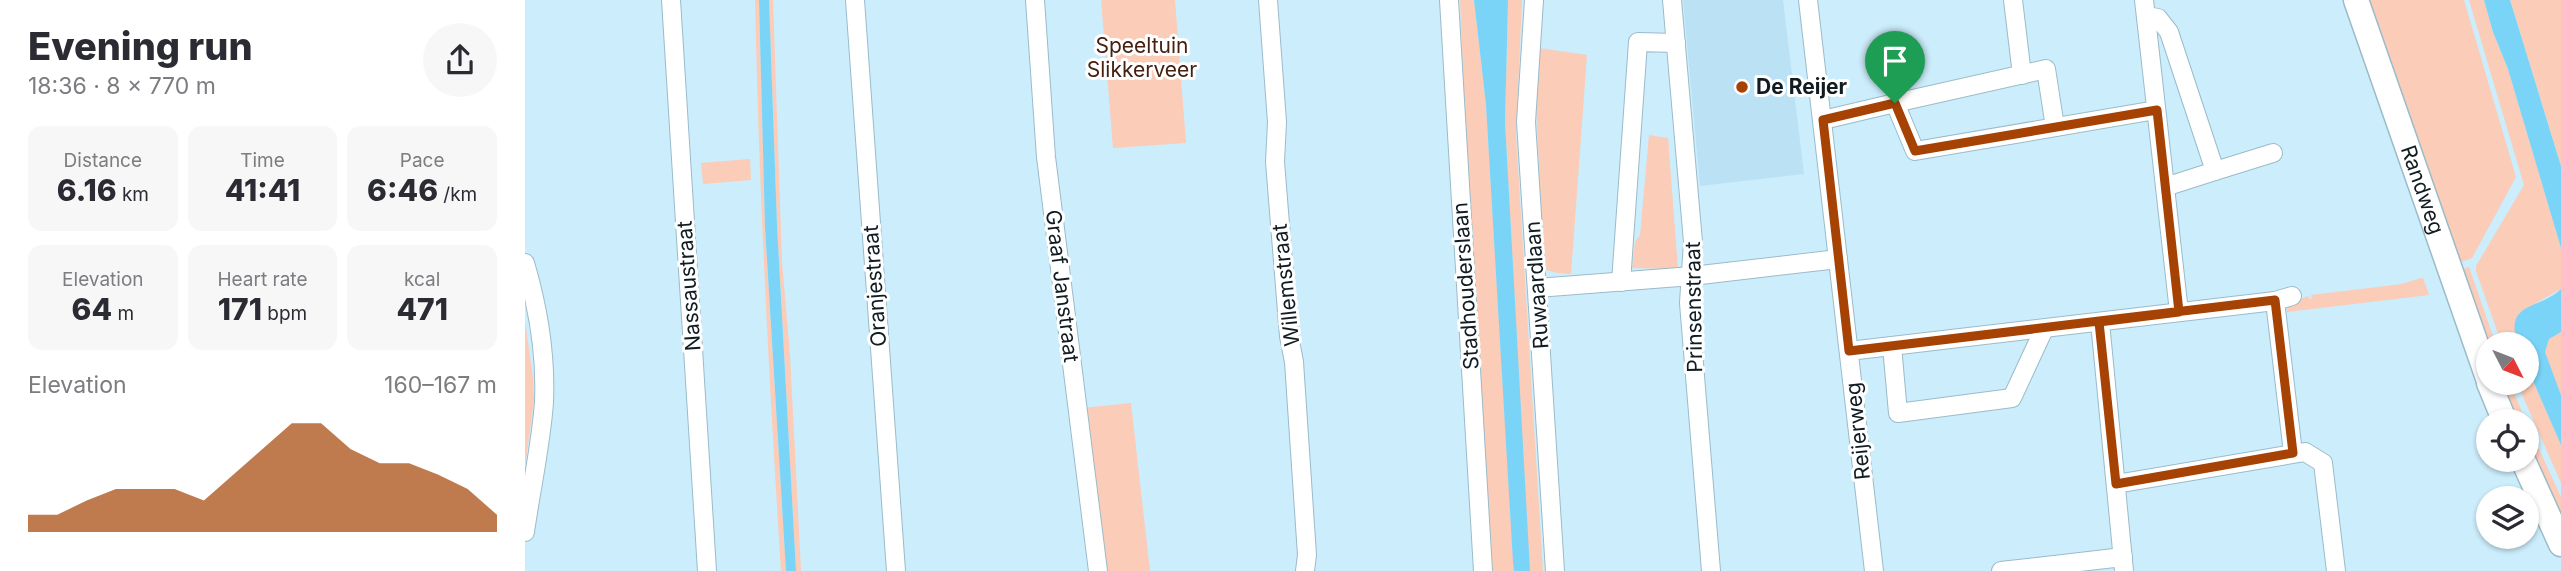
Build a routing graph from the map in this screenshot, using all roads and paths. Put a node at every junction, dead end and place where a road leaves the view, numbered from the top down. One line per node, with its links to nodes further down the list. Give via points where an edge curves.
1 (671, 0): 39 (street, Nassaustraat)
2 (855, 0): 40 (street, Oranjestraat)
3 (1268, 0): 42 (street, Willemstraat)
4 (1449, 0): 43 (street, Stadhouderslaan)
5 (1534, 0): 25 (street, Ruwaardlaan, via 1526,122)
6 (1672, 0): 12 (street, Prinsenstraat)
7 (1808, 0): 16 (street, Reijerweg)
8 (2013, 0): 13 (street)
9 (2356, 0): 29 (street, Randweg)
10 (1035, 2): 41 (street, Graaf Janstraat, via 1046,157)
11 (2145, 8): 15 (street); 19 (street, via 2169,32)
12 (1676, 43): 23 (street, Prinsenstraat); 24 (street, via 1638,42)
13 (2022, 75): 14 (street); 17 (street, via 2046,69)
14 (1895, 103): 16 (street); 17 (street, via 1915,151)
15 (2157, 110): 17 (street); 20 (street)
16 (1823, 120): 21 (street, Reijerweg)
17 (2055, 127)
18 (2273, 153): 19 (street)
19 (2215, 171): 20 (street)
20 (2165, 187): 26 (street)
21 (1838, 259): 23 (street); 31 (street, Reijerweg)
22 (525, 262): 35 (street, via 542,352 544,402)
23 (1692, 276): 24 (street); 45 (street, Prinsenstraat, via 1689,303)
24 (1621, 282): 25 (street)
25 (1537, 288): 44 (street, Ruwaardlaan)
26 (2179, 312): 27 (street); 32 (street, via 2283,298)
27 (2099, 322): 28 (street); 34 (street)
28 (2044, 328): 30 (street); 30 (street, via 2012,398 1898,413)
29 (2476, 345)
30 (1892, 346): 31 (street)
31 (1849, 351): 46 (street, Reijerweg)
32 (2293, 453): 34 (street); 48 (street, via 2305,452 2323,463)
33 (2528, 472): 36 (street)
34 (2116, 484): 37 (street)
35 (525, 532)
36 (2561, 544)
37 (2124, 564): 38 (street)
38 (2061, 568): 47 (street)
39 (706, 571)
40 (896, 571)
41 (1098, 571)
42 (1305, 571)
43 (1483, 571)
44 (1555, 571)
45 (1711, 571)
46 (1874, 571)
47 (2001, 571)
48 (2336, 571)

